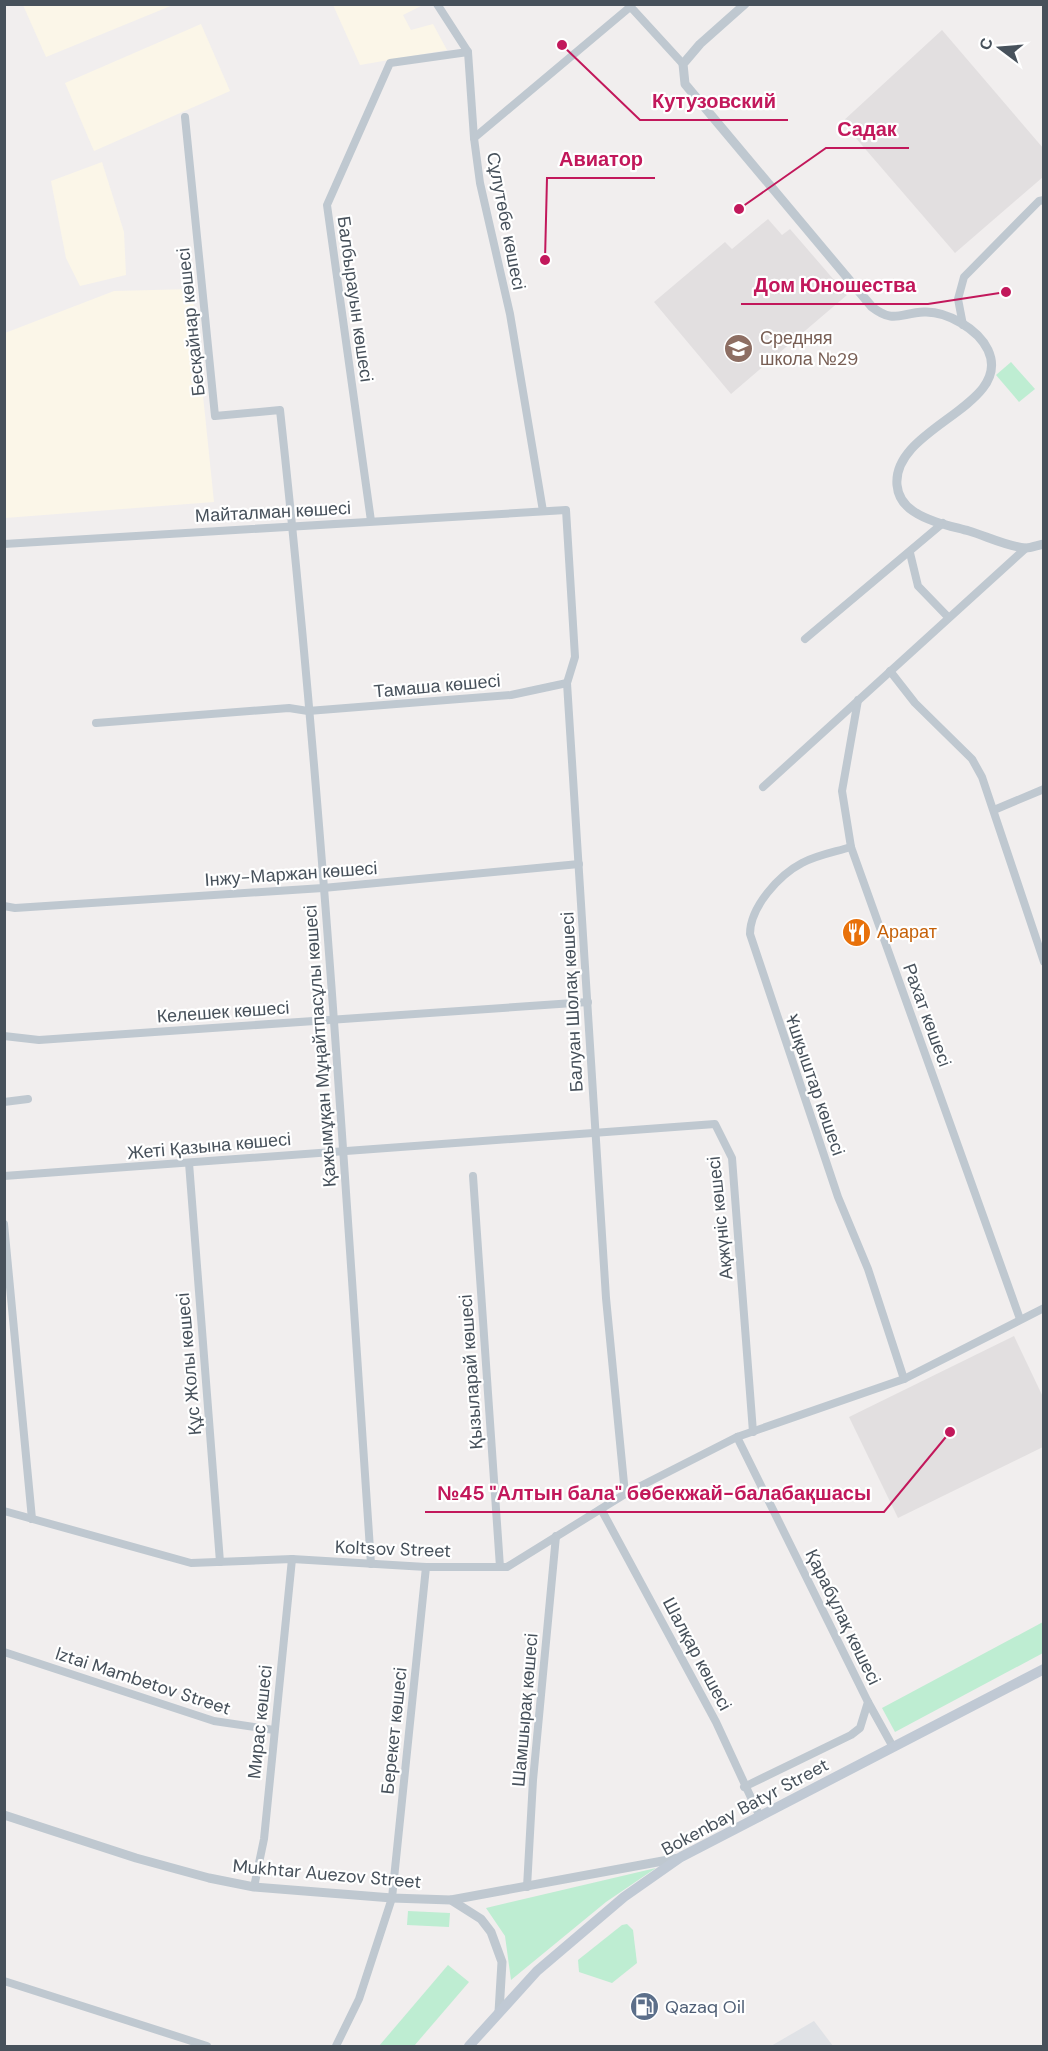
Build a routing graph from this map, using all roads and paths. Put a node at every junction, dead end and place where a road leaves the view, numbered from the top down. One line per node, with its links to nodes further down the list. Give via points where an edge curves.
1 (437, 4): 4 (street)
2 (745, 4): 5 (street)
3 (629, 6): 5 (street); 7 (street, Сұлутөбе көшесі)
4 (468, 52): 7 (street); 12 (street, Балбырауын көшесі, via 390,63 327,205)
5 (683, 64): 9 (street, via 685,84 872,307 894,318 918,312 935,313)
6 (185, 117): 14 (street, Бесқайнар көшесі, via 215,416 280,410)
7 (474, 138): 11 (street, Сұлутөбе көшесі, via 480,183 510,314)
8 (1044, 200): 9 (street, via 964,277 958,299)
9 (963, 325): 13 (street, via 989,352 987,378 971,402 911,448 897,476 898,492 907,506)
10 (566, 510): 11 (street, Майталман көшесі); 22 (street, Балуан Шолақ көшесі, via 575,657)
11 (543, 511): 12 (street, Майталман көшесі)
12 (371, 521): 14 (street, Майталман көшесі)
13 (943, 523): 17 (street); 18 (street)
14 (293, 526): 15 (street, Майталман көшесі); 24 (street, Қажымұқан Мұңайтпасұлы көшесі)
15 (4, 544)
16 (1044, 544): 17 (street)
17 (1026, 548): 19 (street)
18 (910, 553): 19 (street, via 918,586); 20 (street)
19 (948, 617): 21 (street)
20 (805, 639)
21 (890, 670): 23 (street); 28 (street, via 915,703 972,759)
22 (567, 683): 24 (street, Тамаша көшесі, via 511,695); 30 (street, Балуан Шолақ көшесі)
23 (858, 700): 26 (street); 29 (street, Рахат көшесі, via 842,791)
24 (308, 711): 25 (street, Тамаша көшесі, via 289,708); 31 (street, Қажымұқан Мұңайтпасұлы көшесі)
25 (96, 723)
26 (763, 787)
27 (1044, 789): 28 (street)
28 (994, 810): 33 (street)
29 (851, 847): 47 (street, Рахат көшесі); 48 (street, Ұшқыштар көшесі, via 793,868 757,909 750,934)
30 (579, 864): 31 (street, Інжу-Маржан көшесі); 34 (street, Балуан Шолақ көшесі)
31 (323, 888): 32 (street, Інжу-Маржан көшесі); 35 (street, Қажымұқан Мұңайтпасұлы көшесі)
32 (4, 906)
33 (1044, 962)
34 (588, 1002): 35 (street, Келешек көшесі); 39 (street, Балуан Шолақ көшесі)
35 (334, 1019): 36 (street, Келешек көшесі, via 39,1040); 40 (street, Қажымұқан Мұңайтпасұлы көшесі)
36 (4, 1036)
37 (28, 1100): 38 (street)
38 (4, 1102)
39 (595, 1135): 40 (street, Жеті Қазына көшесі); 49 (street, Ақжүніс көшесі, via 715,1124 727,1145 732,1158); 51 (street, Балуан Шолақ көшесі)
40 (343, 1150): 41 (street, Жеті Қазына көшесі); 58 (street, Қажымұқан Мұңайтпасұлы көшесі)
41 (189, 1163): 42 (street, Жеті Қазына көшесі); 57 (street, Құс Жолы көшесі)
42 (4, 1176)
43 (473, 1176): 60 (street, Қызыларай көшесі)
44 (4, 1224): 45 (street)
45 (8, 1288): 54 (street)
46 (1044, 1308): 47 (street, Koltsov Street)
47 (1020, 1319): 48 (street, Koltsov Street)
48 (903, 1379): 49 (street, Koltsov Street)
49 (753, 1432): 50 (street, Koltsov Street)
50 (737, 1437): 51 (street, Koltsov Street); 63 (street, Қарабұлақ көшесі)
51 (625, 1494): 52 (street, Koltsov Street)
52 (601, 1509): 55 (street, Koltsov Street); 66 (street, Шалқар көшесі, via 716,1722)
53 (4, 1511): 54 (street, Koltsov Street)
54 (32, 1519): 57 (street, Koltsov Street, via 191,1563)
55 (556, 1536): 60 (street, Koltsov Street); 71 (street, Шамшырақ көшесі)
56 (292, 1559): 57 (street, Koltsov Street); 58 (street, Koltsov Street); 64 (street, Мирас көшесі)
57 (220, 1562)
58 (371, 1564): 59 (street, Koltsov Street)
59 (426, 1567): 60 (street, Koltsov Street); 72 (street, Берекет көшесі)
60 (500, 1567)
61 (4, 1652): 64 (street, Iztai Mambetov Street, via 214,1721)
62 (1044, 1669): 65 (main road, Bokenbay Batyr Street)
63 (868, 1702): 65 (street); 66 (street, Қарабұлақ көшесі, via 860,1728 851,1735)
64 (274, 1730): 70 (street, Мирас көшесі, via 264,1839)
65 (893, 1747): 68 (main road, Bokenbay Batyr Street)
66 (744, 1787): 68 (street, Шалқар көшесі)
67 (4, 1815): 70 (street, Mukhtar Auezov Street, via 146,1861)
68 (760, 1816): 69 (main road, Bokenbay Batyr Street)
69 (681, 1857): 71 (street, Mukhtar Auezov Street); 75 (main road, Bokenbay Batyr Street, via 637,1888 537,1971)
70 (254, 1887): 72 (street, Mukhtar Auezov Street)
71 (527, 1887): 73 (street, Mukhtar Auezov Street)
72 (392, 1898): 73 (street, Mukhtar Auezov Street); 77 (street, Берекет көшесі, via 359,1999)
73 (452, 1900): 75 (street, via 481,1919 491,1932 502,1962)
74 (4, 1981): 76 (street)
75 (500, 2012): 78 (main road, Bokenbay Batyr Street)
76 (207, 2046)
77 (336, 2046)
78 (469, 2046)

